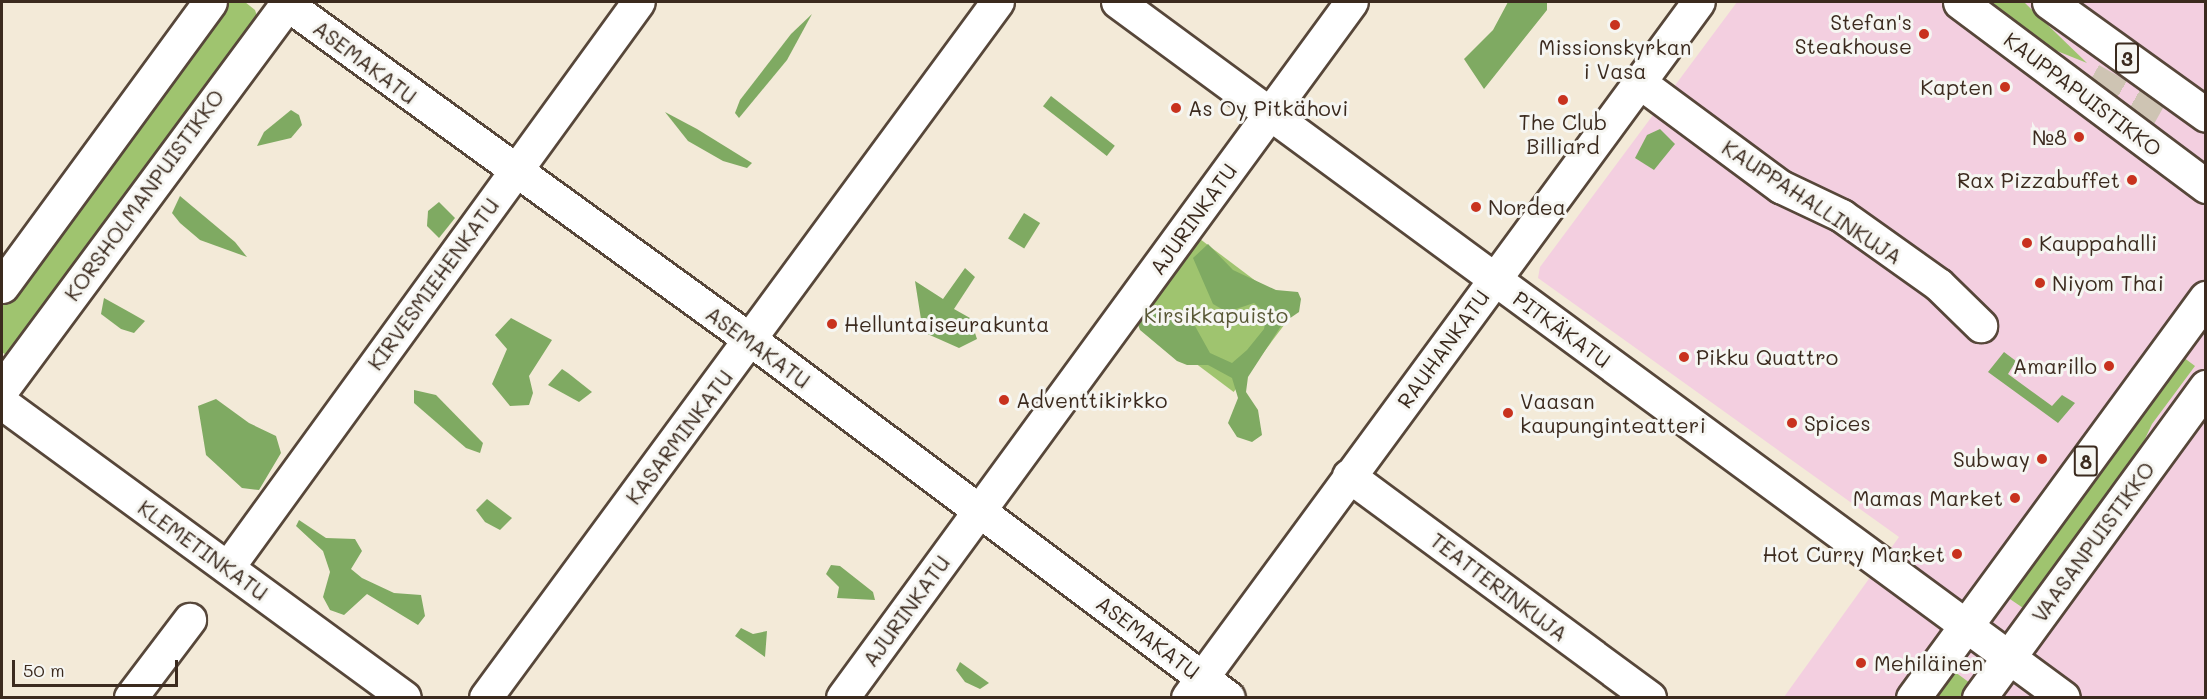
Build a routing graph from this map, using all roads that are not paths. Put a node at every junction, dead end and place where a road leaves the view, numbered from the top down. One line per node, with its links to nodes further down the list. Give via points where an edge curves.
1 (210, 2): 18 (main road)
2 (286, 2): 15 (street, ASEMAKATU); 23 (main road, KORSHOLMANPUISTIKKO)
3 (639, 2): 15 (street, KIRVESMIEHENKATU)
4 (998, 2): 21 (street, KASARMINKATU)
5 (1118, 2): 13 (street, PITKÄKATU)
6 (1352, 2): 13 (street, AJURINKATU)
7 (1699, 2): 12 (street, RAUHANKATU)
8 (1960, 2): 11 (main road, KAUPPAPUISTIKKO)
9 (2041, 2): 11 (street, via 2097,71)
10 (2049, 2): 14 (main road, 3)
11 (1989, 23): 16 (main road, KAUPPAPUISTIKKO)
12 (1639, 82): 17 (street, RAUHANKATU); 20 (street, KAUPPAHALLINKUJA, via 1781,187 1842,216 1929,279)
13 (1271, 112): 17 (street, PITKÄKATU); 26 (street, AJURINKATU)
14 (2205, 115)
15 (514, 171): 21 (street, ASEMAKATU); 27 (street, KIRVESMIEHENKATU)
16 (2205, 186)
17 (1494, 279): 25 (street, RAUHANKATU); 29 (street, PITKÄKATU)
18 (2, 286)
19 (2205, 297): 29 (main road, 8)
20 (1981, 326)
21 (751, 341): 26 (street, ASEMAKATU); 34 (street, KASARMINKATU)
22 (2205, 387): 30 (main road, VAASANPUISTIKKO)
23 (2, 389)
24 (2, 403): 27 (street, KLEMETINKATU)
25 (1349, 476): 31 (street, RAUHANKATU); 37 (street, TEATTERINKUJA)
26 (979, 511): 31 (street, ASEMAKATU); 35 (street, AJURINKATU)
27 (228, 568): 33 (street, KLEMETINKATU)
28 (190, 620): 32 (street)
29 (1966, 624): 30 (street, PITKÄKATU); 38 (main road, 8)
30 (2009, 657): 39 (main road, VAASANPUISTIKKO); 40 (street, PITKÄKATU)
31 (1196, 688): 36 (street, ASEMAKATU)
32 (131, 698)
33 (405, 698)
34 (486, 698)
35 (843, 698)
36 (1229, 698)
37 (1650, 698)
38 (1913, 698)
39 (1979, 698)
40 (2064, 698)

